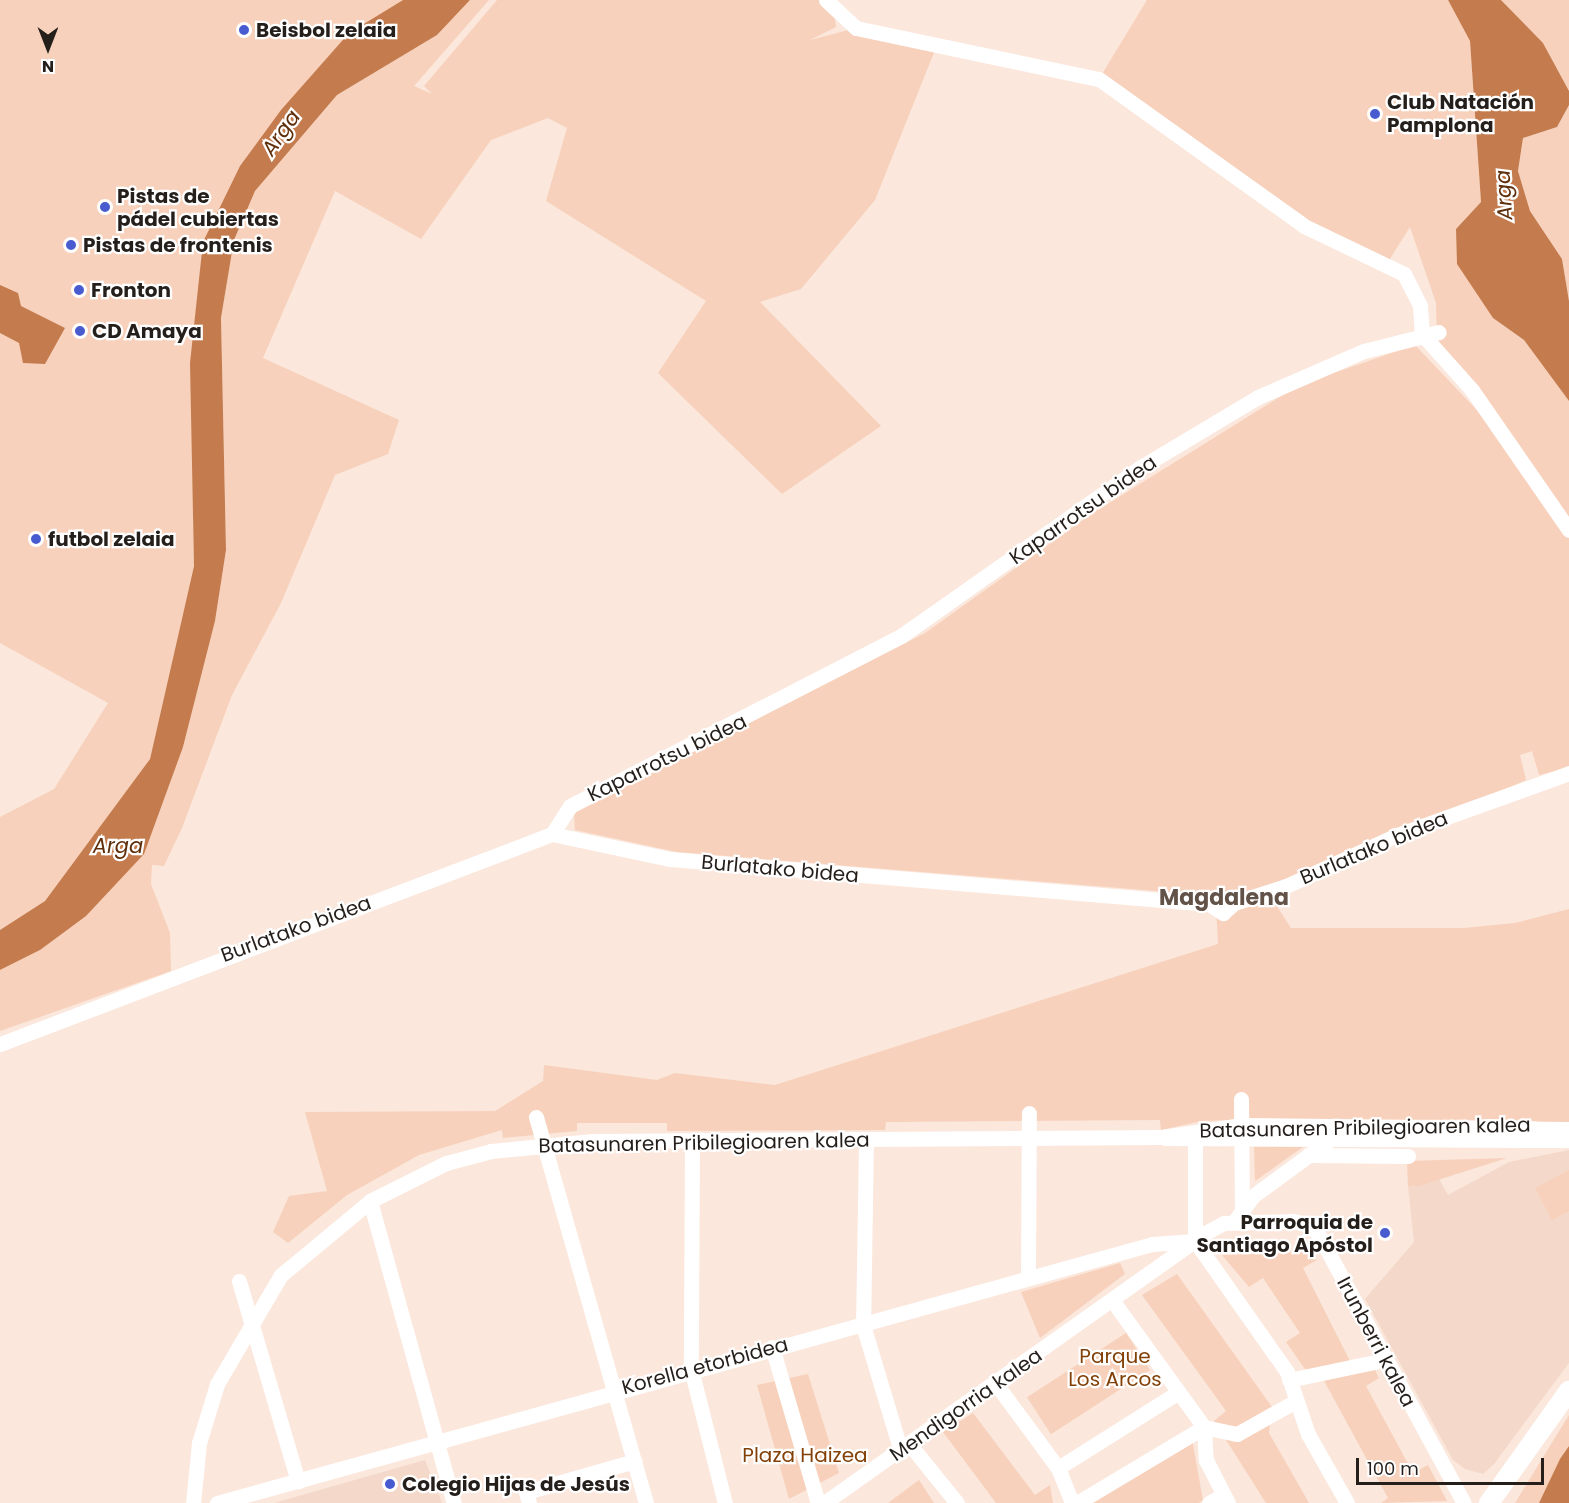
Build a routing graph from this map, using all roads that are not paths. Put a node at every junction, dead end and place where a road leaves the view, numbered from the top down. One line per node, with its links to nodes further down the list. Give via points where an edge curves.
1 (826, 0): 3 (street, via 856,28 1100,79 1304,226 1404,274 1420,306)
2 (1439, 332): 3 (street, Kaparrotsu bidea)
3 (1422, 334): 4 (street, via 1472,390); 6 (street, Kaparrotsu bidea, via 1364,351 1258,397 1141,466 902,636 570,806)
4 (1569, 530)
5 (1569, 773): 6 (street, Burlatako bidea, via 1397,835 1286,886 1234,903 1223,913 1209,904 670,859)
6 (552, 834): 7 (street, Burlatako bidea)
7 (0, 1044)
8 (1241, 1099): 12 (street)
9 (1029, 1113): 15 (street)
10 (536, 1117): 22 (street)
11 (1355, 1121): 12 (street, Batasunaren Pribilegioaren kalea); 13 (street, Batasunaren Pribilegioaren kalea); 19 (street)
12 (1242, 1125): 14 (street, Batasunaren Pribilegioaren kalea); 21 (street)
13 (1569, 1129)
14 (1162, 1137): 15 (street, Batasunaren Pribilegioaren kalea); 20 (street, Batasunaren Pribilegioaren kalea)
15 (1029, 1139): 16 (street, Batasunaren Pribilegioaren kalea); 29 (street)
16 (866, 1140): 18 (street, Batasunaren Pribilegioaren kalea); 33 (street)
17 (1569, 1140): 19 (street, Batasunaren Pribilegioaren kalea)
18 (692, 1141): 22 (street, Batasunaren Pribilegioaren kalea); 36 (street)
19 (1327, 1141): 21 (street, Batasunaren Pribilegioaren kalea); 23 (street)
20 (1195, 1142): 21 (street, Batasunaren Pribilegioaren kalea); 28 (street)
21 (1241, 1142): 26 (street)
22 (543, 1143): 25 (street, Batasunaren Pribilegioaren kalea, via 446,1163); 39 (street)
23 (1308, 1155): 24 (street); 26 (street)
24 (1408, 1156)
25 (369, 1202): 32 (street, Batasunaren Pribilegioaren kalea, via 281,1275); 44 (street)
26 (1242, 1208): 27 (street)
27 (1234, 1222): 28 (street, Irunberri kalea); 35 (street, Irunberri kalea, via 1310,1225)
28 (1195, 1241): 29 (street, Korella etorbidea, via 1152,1244); 31 (street, Mendigorria kalea); 37 (street)
29 (1028, 1278): 33 (street, Korella etorbidea)
30 (239, 1281): 32 (street)
31 (1112, 1300): 38 (street, Mendigorria kalea); 41 (street)
32 (253, 1320): 48 (street); 51 (street, Batasunaren Pribilegioaren kalea, via 217,1384 199,1443)
33 (863, 1325): 34 (street, Korella etorbidea); 45 (street)
34 (772, 1347): 36 (street, Korella etorbidea); 50 (street)
35 (1384, 1360): 37 (street); 62 (street, Irunberri kalea)
36 (691, 1369): 39 (street, Korella etorbidea); 56 (street)
37 (1289, 1380): 42 (street)
38 (996, 1384): 45 (street, Mendigorria kalea); 47 (street)
39 (616, 1389): 44 (street, Korella etorbidea); 46 (street)
40 (1569, 1391): 63 (main road)
41 (1178, 1393): 43 (street); 47 (street)
42 (1294, 1402): 43 (street, via 1237,1434); 61 (street)
43 (1204, 1427): 49 (street, via 1206,1460); 59 (street)
44 (435, 1444): 48 (street, Korella etorbidea); 53 (street)
45 (906, 1449): 50 (street, Mendigorria kalea); 57 (street)
46 (635, 1461): 54 (street, via 526,1492); 55 (street)
47 (1058, 1468): 58 (street)
48 (298, 1481): 52 (street, Korella etorbidea)
49 (1226, 1499): 60 (street)
50 (824, 1502)
51 (193, 1503)
52 (217, 1503)
53 (454, 1503)
54 (529, 1503)
55 (646, 1503)
56 (725, 1503)
57 (957, 1503)
58 (1072, 1503)
59 (1077, 1503)
60 (1209, 1503)
61 (1347, 1503)
62 (1464, 1503)
63 (1489, 1503)

